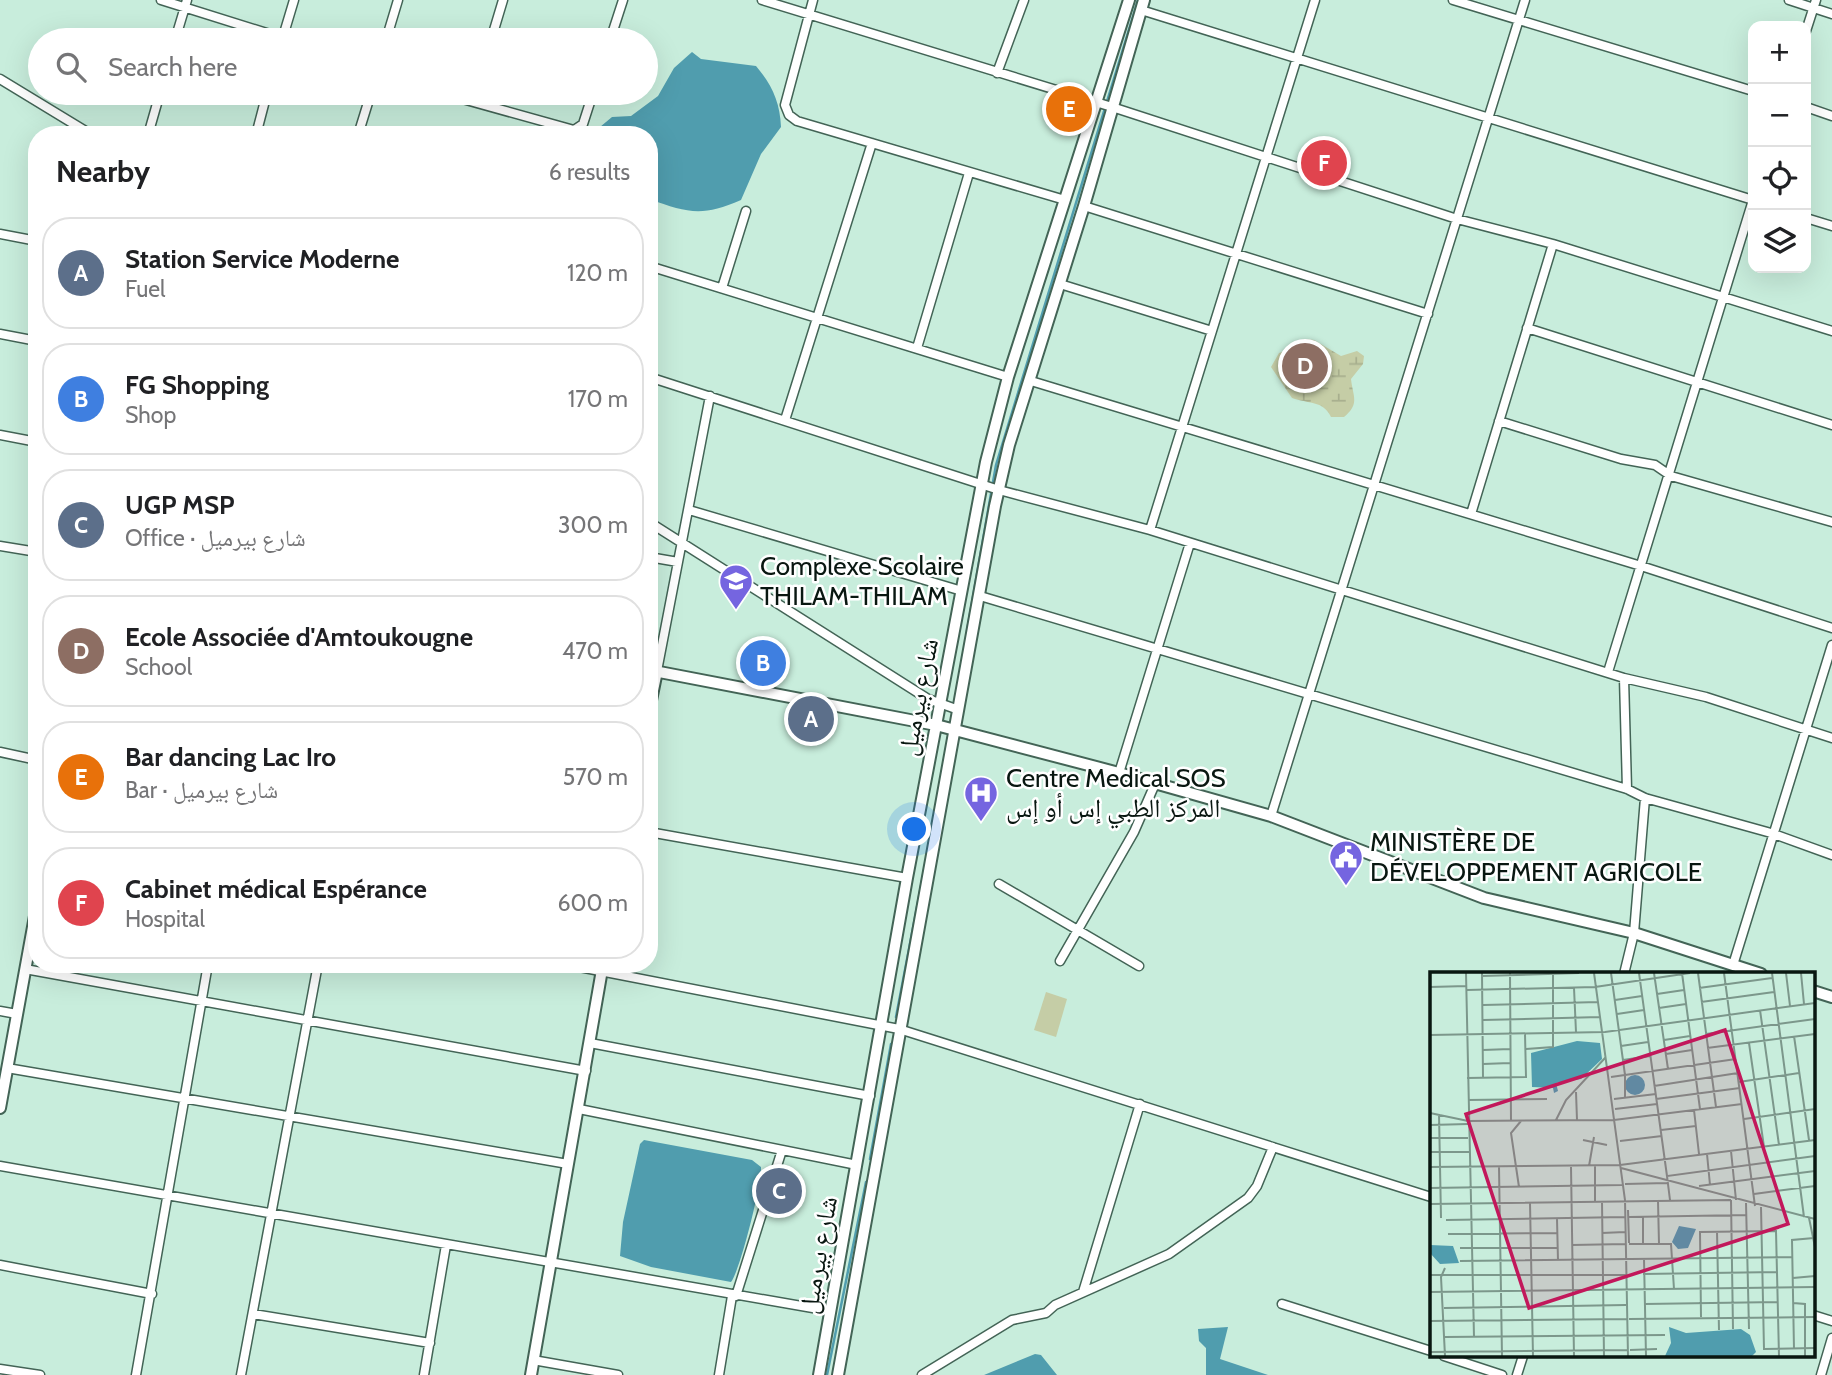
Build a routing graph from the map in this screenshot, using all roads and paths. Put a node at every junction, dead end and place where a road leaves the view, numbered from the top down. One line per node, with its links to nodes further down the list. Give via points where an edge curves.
1 (161, 0): 14 (street)
2 (294, 0): 23 (street)
3 (398, 0): 24 (street)
4 (503, 0): 25 (street)
5 (623, 0): 26 (street)
6 (762, 0): 18 (street)
7 (813, 0): 18 (street)
8 (1024, 0): 28 (street)
9 (1129, 0): 32 (street, شارع بيرميل)
10 (1315, 0): 27 (street)
11 (1453, 0): 19 (street)
12 (1525, 0): 19 (street)
13 (1789, 0): 15 (street)
14 (186, 4): 21 (street); 22 (street)
15 (1814, 4): 17 (street); 20 (street)
16 (1142, 5): 27 (street); 39 (street, شارع بيرميل)
17 (1832, 13)
18 (809, 14): 28 (street); 49 (street, via 785,105 789,116)
19 (1519, 20): 30 (street); 42 (street)
20 (1809, 21)
21 (179, 28)
22 (254, 28)
23 (288, 28)
24 (390, 28)
25 (495, 28)
26 (614, 28)
27 (1298, 57): 42 (street); 50 (street)
28 (998, 73): 32 (street)
29 (0, 79): 31 (street)
30 (1748, 89)
31 (28, 96)
32 (1095, 104): 39 (street); 53 (street, شارع بيرميل)
33 (43, 105): 43 (street)
34 (157, 105): 44 (street)
35 (264, 105): 45 (street)
36 (367, 105): 46 (street)
37 (480, 105): 47 (street)
38 (589, 105): 48 (street)
39 (1112, 107): 50 (street); 54 (street, شارع بيرميل)
40 (1811, 109): 41 (street)
41 (1832, 116)
42 (1490, 117): 52 (street); 57 (street)
43 (77, 126)
44 (151, 126)
45 (258, 126)
46 (361, 126)
47 (559, 126)
48 (580, 126)
49 (872, 142): 51 (street); 69 (street)
50 (1265, 157): 57 (street); 63 (street)
51 (969, 173): 53 (street); 75 (street)
52 (1748, 198)
53 (1065, 200): 76 (street, شارع بيرميل)
54 (1084, 206): 63 (street); 65 (street, شارع بيرميل)
55 (1750, 210): 67 (street)
56 (746, 211): 66 (street)
57 (1457, 219): 62 (street); 68 (street)
58 (1811, 220): 59 (street)
59 (1832, 226)
60 (0, 234): 61 (street)
61 (28, 239)
62 (1553, 244): 67 (street); 70 (street)
63 (1235, 255): 68 (street); 71 (street)
64 (658, 270): 66 (street)
65 (1060, 284): 71 (street); 78 (street, شارع بيرميل)
66 (722, 288): 69 (street)
67 (1722, 296): 72 (street); 79 (street)
68 (1428, 314): 89 (street)
69 (817, 318): 75 (street); 81 (street)
70 (1527, 328): 79 (street); 82 (street)
71 (1212, 331): 84 (street)
72 (1832, 331)
73 (0, 334): 74 (street)
74 (28, 339)
75 (917, 348): 76 (street)
76 (1008, 377): 88 (street, شارع بيرميل)
77 (658, 380): 80 (street)
78 (1031, 381): 84 (street); 90 (street, شارع بيرميل)
79 (1695, 382): 83 (street); 87 (street)
80 (710, 397): 81 (street); 91 (street)
81 (785, 420): 88 (street)
82 (1499, 421): 87 (street, via 1621,459 1656,465); 92 (street)
83 (1832, 425)
84 (1184, 427): 89 (street); 95 (street)
85 (0, 435): 86 (street)
86 (28, 440)
87 (1671, 476): 93 (street); 102 (street)
88 (981, 482): 90 (street); 104 (street, شارع بيرميل)
89 (1374, 484): 92 (street); 103 (street)
90 (999, 489): 95 (street); 105 (street, شارع بيرميل)
91 (689, 510): 97 (street); 104 (street)
92 (1471, 514): 102 (street)
93 (1832, 522)
94 (658, 528): 97 (street)
95 (1150, 530): 96 (street)
96 (1190, 543): 103 (street); 108 (street)
97 (682, 545): 101 (street); 114 (street)
98 (0, 546): 99 (street)
99 (28, 551)
100 (658, 558): 101 (street)
101 (678, 562): 109 (street)
102 (1641, 566): 106 (street); 111 (street)
103 (1343, 589): 111 (street); 113 (street)
104 (962, 591): 114 (street, شارع بيرميل)
105 (980, 596): 108 (street); 115 (street, شارع بيرميل)
106 (1832, 628)
107 (1832, 645): 118 (street)
108 (1160, 647): 113 (street); 122 (street)
109 (658, 649)
110 (658, 672): 116 (street)
111 (1608, 672): 112 (street)
112 (1624, 678): 118 (street, via 1706,697); 124 (street)
113 (1311, 693): 124 (street); 126 (street)
114 (940, 705): 115 (street); 116 (street, شارع بيرميل)
115 (956, 709): 117 (street, شارع بيرميل)
116 (936, 725): 117 (street); 130 (street, شارع بيرميل)
117 (953, 729): 122 (street); 153 (street, شارع بيرميل)
118 (1806, 729): 119 (street); 127 (street)
119 (1832, 738)
120 (0, 752): 121 (street)
121 (28, 758)
122 (1119, 772): 123 (street)
123 (1155, 784): 126 (street); 132 (street, via 1134,832)
124 (1627, 789): 125 (street)
125 (1645, 798): 127 (street); 133 (street)
126 (1271, 816): 133 (street, via 1485,898)
127 (1772, 833): 129 (street); 136 (street)
128 (658, 834): 130 (street)
129 (1832, 855)
130 (907, 878): 153 (street, شارع بيرميل)
131 (999, 884): 132 (street)
132 (1077, 929): 135 (street); 137 (street)
133 (1634, 933): 136 (street); 140 (street)
134 (28, 952): 138 (street)
135 (1060, 961)
136 (1733, 965): 141 (street)
137 (1139, 966)
138 (25, 968): 139 (street); 151 (street)
139 (28, 969)
140 (1624, 972)
141 (1755, 972)
142 (51, 973): 149 (street)
143 (207, 973): 149 (street)
144 (316, 973): 152 (street)
145 (602, 973): 154 (street)
146 (627, 973): 153 (street)
147 (1814, 991): 148 (street)
148 (1832, 997)
149 (202, 1002): 152 (street); 158 (street)
150 (0, 1011): 151 (street)
151 (17, 1014): 155 (street)
152 (308, 1021): 156 (street); 162 (street)
153 (890, 1027): 157 (street, شارع بيرميل); 159 (street); 197 (street, شارع بيرميل)
154 (590, 1043): 156 (street); 157 (street)
155 (7, 1068): 158 (street); 160 (street)
156 (586, 1071): 161 (street)
157 (870, 1096): 166 (street, شارع بيرميل)
158 (185, 1098): 162 (street); 168 (street)
159 (1140, 1104): 163 (street); 174 (street)
160 (0, 1108)
161 (579, 1109): 164 (street); 165 (street)
162 (290, 1117): 165 (street); 170 (street)
163 (1273, 1147): 169 (street); 174 (street, via 1248,1198 1169,1254)
164 (782, 1150): 166 (street); 176 (street)
165 (568, 1164): 172 (street)
166 (857, 1165): 178 (street, شارع بيرميل)
167 (0, 1166): 168 (street)
168 (168, 1195): 170 (street); 175 (street)
169 (1430, 1196)
170 (271, 1213): 171 (street); 179 (street)
171 (446, 1245): 172 (street); 183 (street)
172 (551, 1264): 176 (street); 187 (street)
173 (0, 1265): 175 (street)
174 (1083, 1292): 198 (street, via 1046,1313 1012,1320)
175 (152, 1294): 190 (street)
176 (734, 1296): 178 (street); 195 (street)
177 (1282, 1304): 184 (street)
178 (830, 1311): 196 (street, شارع بيرميل)
179 (253, 1314): 183 (street); 191 (street)
180 (1814, 1315): 181 (street)
181 (1832, 1321)
182 (1832, 1338): 201 (street)
183 (430, 1343): 192 (street)
184 (1430, 1351)
185 (1450, 1358): 199 (street)
186 (1522, 1358): 200 (street)
187 (533, 1360): 193 (street); 194 (street)
188 (0, 1368): 189 (street)
189 (40, 1375)
190 (136, 1375)
191 (241, 1375)
192 (424, 1375)
193 (531, 1375)
194 (618, 1375)
195 (719, 1375)
196 (819, 1375)
197 (838, 1375)
198 (922, 1375)
199 (1502, 1375)
200 (1517, 1375)
201 (1821, 1375)

